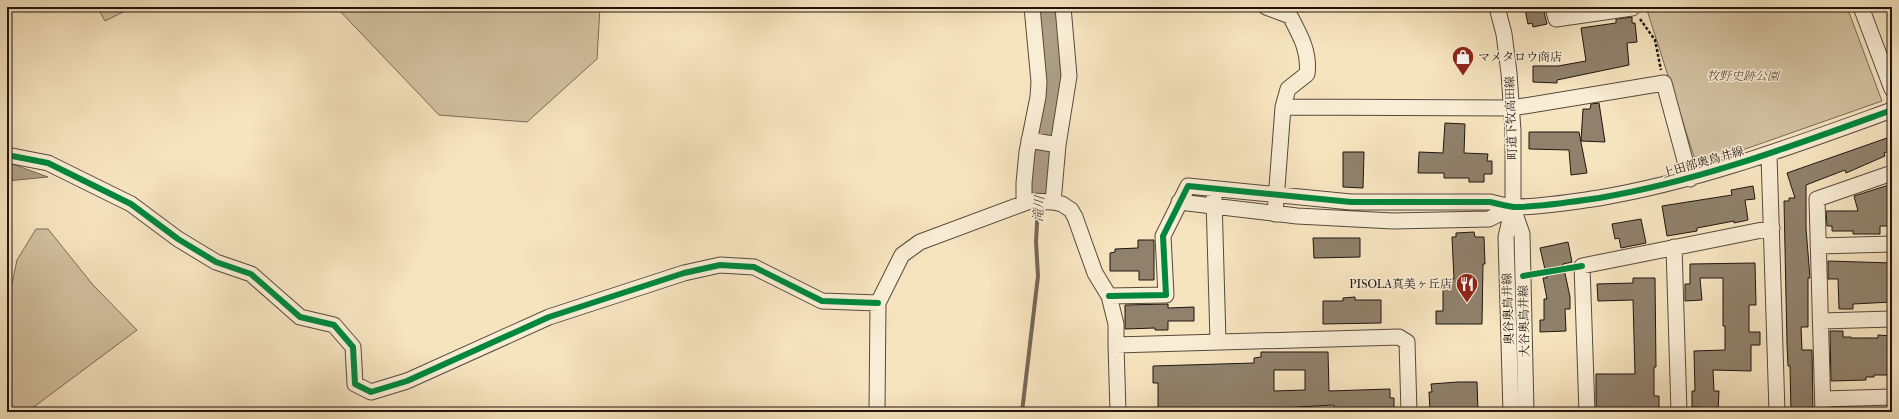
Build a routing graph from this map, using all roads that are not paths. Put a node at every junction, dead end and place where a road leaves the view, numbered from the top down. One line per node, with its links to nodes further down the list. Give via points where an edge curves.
1 (1032, 7): 12 (street, via 1038,97)
2 (1063, 7): 13 (street, via 1069,76)
3 (1266, 7): 9 (street, via 1290,16 1305,45 1309,63 1307,74 1288,88)
4 (1497, 7): 10 (street, 町道下牧高田線, via 1504,34)
5 (1553, 7): 6 (street, via 1556,19)
6 (1632, 8)
7 (1864, 8): 8 (street)
8 (1892, 89)
9 (1283, 107): 10 (street); 19 (street)
10 (1512, 108): 17 (street, via 1664,83); 24 (street, 町道下牧高田線)
11 (1892, 110): 15 (street, 上田部奥鳥井線)
12 (1029, 140): 13 (street); 20 (street, via 1024,183)
13 (1058, 145): 21 (street)
14 (7, 155): 31 (street, via 48,163 131,204 178,239 216,262 251,274 300,317 334,325 353,347 355,384 371,392 408,381 549,317 684,273 720,265 754,267 822,301)
15 (1769, 155): 17 (street, 上田部奥鳥井線); 26 (street)
16 (1892, 173): 28 (street, via 1818,199)
17 (1690, 179): 24 (street, 上田部奥鳥井線, via 1579,201)
18 (1214, 189): 19 (street); 22 (street, via 1188,186); 23 (street)
19 (1276, 196): 24 (street, via 1372,203 1490,202); 25 (street)
20 (1029, 202): 21 (street); 31 (street, via 910,247 902,255)
21 (1053, 202): 30 (street, via 1071,210 1095,273)
22 (1179, 202): 23 (street); 30 (street, via 1163,236 1166,294)
23 (1214, 206): 25 (street); 34 (street)
24 (1513, 207): 25 (street, via 1489,219 1356,220); 41 (street, 奥谷奥鳥井線, via 1506,237); 42 (street, 大谷奥鳥井線, via 1522,234)
25 (1275, 214)
26 (1772, 228): 29 (street); 45 (street)
27 (1892, 244): 28 (street)
28 (1818, 246): 33 (street)
29 (1674, 247): 43 (street, via 1582,266); 44 (street)
30 (1109, 296): 35 (street, via 1116,324)
31 (878, 303): 38 (street)
32 (1892, 320): 33 (street)
33 (1821, 321): 37 (street)
34 (1218, 341): 35 (street); 40 (street, via 1399,337 1407,342)
35 (1116, 345): 39 (street)
36 (1892, 397): 37 (street)
37 (1823, 405)
38 (876, 412)
39 (1118, 412)
40 (1409, 412)
41 (1511, 412)
42 (1526, 412)
43 (1587, 412)
44 (1679, 412)
45 (1777, 412)

